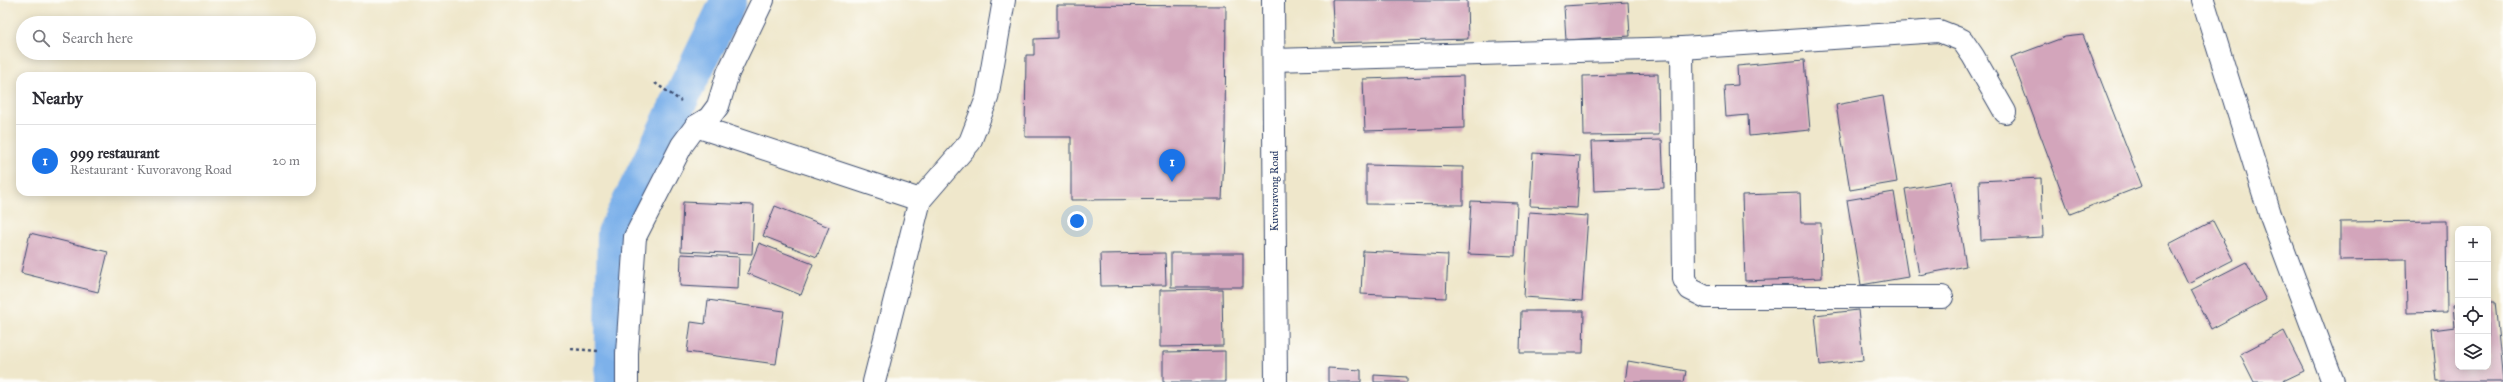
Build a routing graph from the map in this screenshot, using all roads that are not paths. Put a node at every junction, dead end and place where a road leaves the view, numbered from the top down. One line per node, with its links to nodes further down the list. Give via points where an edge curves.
1 (762, 0): 8 (street, via 728,73 718,106 709,118)
2 (1004, 0): 9 (street, via 987,98 970,142)
3 (1273, 0): 6 (street, Kuvoravong Road)
4 (2203, 0): 14 (street, via 2270,214)
5 (1682, 48): 6 (street); 7 (street, via 1939,31 1962,40 1974,56); 10 (street, via 1684,279 1690,289 1706,297)
6 (1274, 60): 13 (street, Kuvoravong Road)
7 (2005, 112)
8 (696, 126): 9 (street); 11 (street, via 682,146 635,237)
9 (920, 200): 12 (street)
10 (1942, 298)
11 (627, 382)
12 (874, 382)
13 (1276, 382)
14 (2333, 382)

